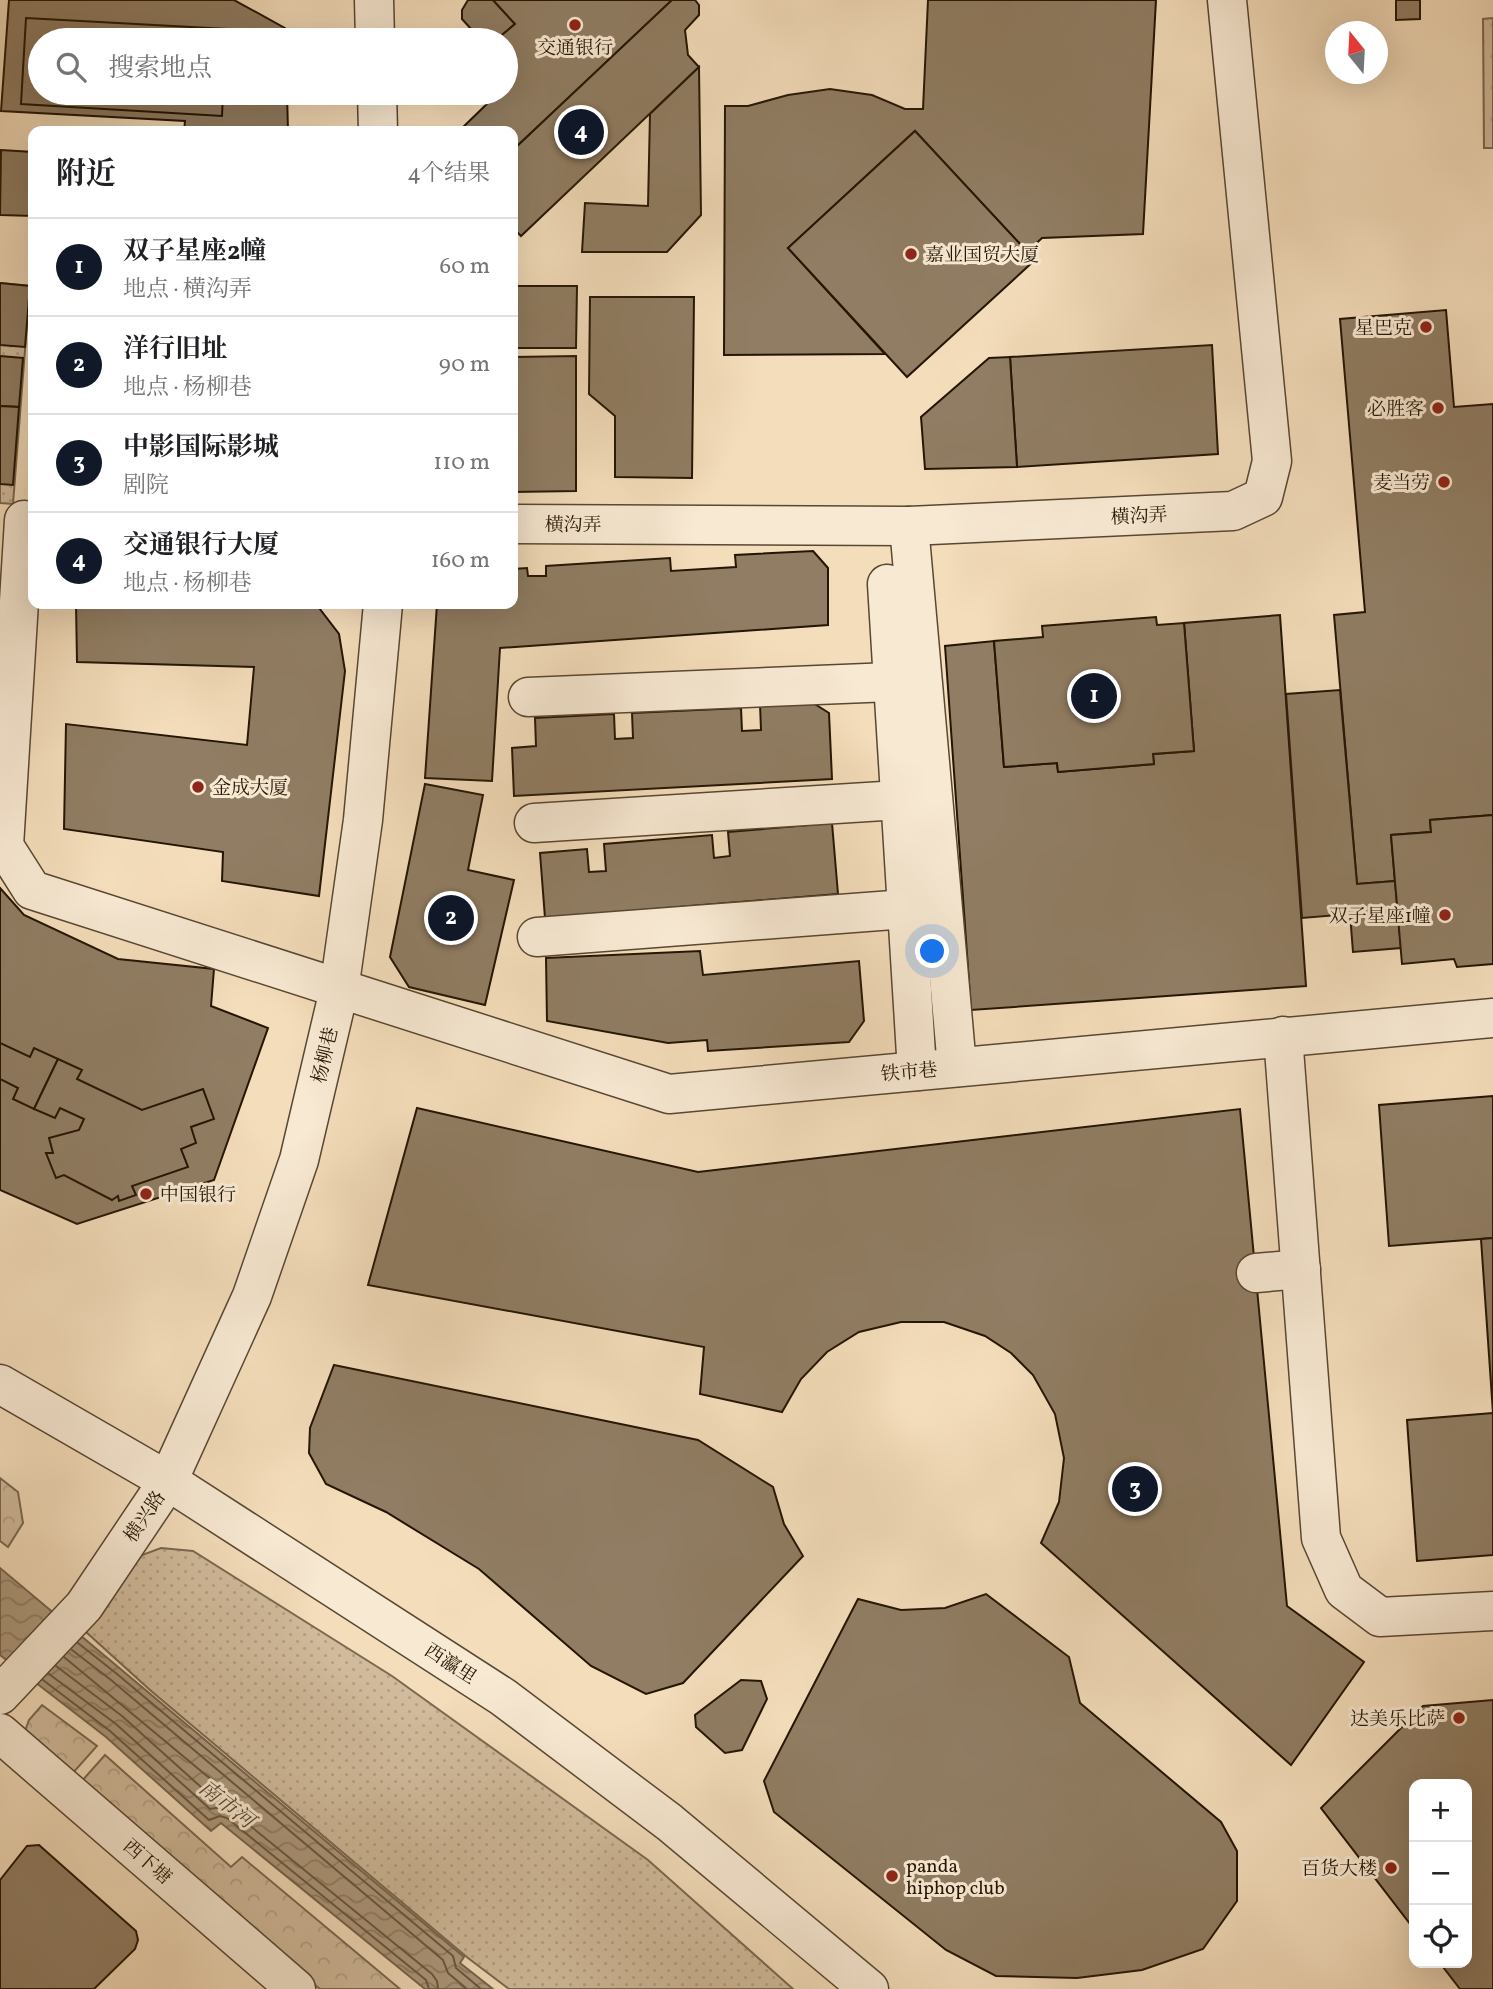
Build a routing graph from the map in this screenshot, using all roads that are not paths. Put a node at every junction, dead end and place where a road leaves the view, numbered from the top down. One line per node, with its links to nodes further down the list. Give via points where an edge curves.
1 (374, 0): 3 (street)
2 (1227, 0): 8 (street, 横沟弄, via 1272,461 1263,497 1233,511)
3 (375, 28)
4 (377, 105): 5 (street)
5 (378, 126)
6 (19, 519): 17 (street, 铁市巷, via 4,846 32,890)
7 (518, 524): 8 (street, 横沟弄)
8 (909, 526): 20 (street)
9 (887, 584): 11 (street)
10 (383, 609): 17 (street, 杨柳巷, via 363,820)
11 (891, 682): 12 (street); 13 (street)
12 (528, 697)
13 (899, 800): 14 (street); 15 (street)
14 (534, 823)
15 (906, 909): 16 (street); 21 (street)
16 (537, 937)
17 (339, 990): 21 (street, 铁市巷, via 669,1094); 25 (street, 杨柳巷, via 295,1172 252,1296)
18 (1493, 1018): 19 (street, 铁市巷)
19 (1283, 1037): 20 (street, 铁市巷); 22 (street)
20 (957, 1067): 21 (street, 铁市巷)
21 (917, 1070)
22 (1301, 1269): 23 (street); 27 (street, via 1321,1538 1344,1590 1380,1617)
23 (1256, 1273)
24 (0, 1384): 25 (street, 西瀛里)
25 (168, 1481): 26 (street, 横兴路, via 136,1492); 32 (street, 西瀛里, via 503,1697 669,1822)
26 (76, 1596): 28 (street); 29 (street)
27 (1493, 1611)
28 (0, 1661)
29 (0, 1695)
30 (0, 1733): 31 (street, 西下塘)
31 (296, 1989)
32 (869, 1989)

